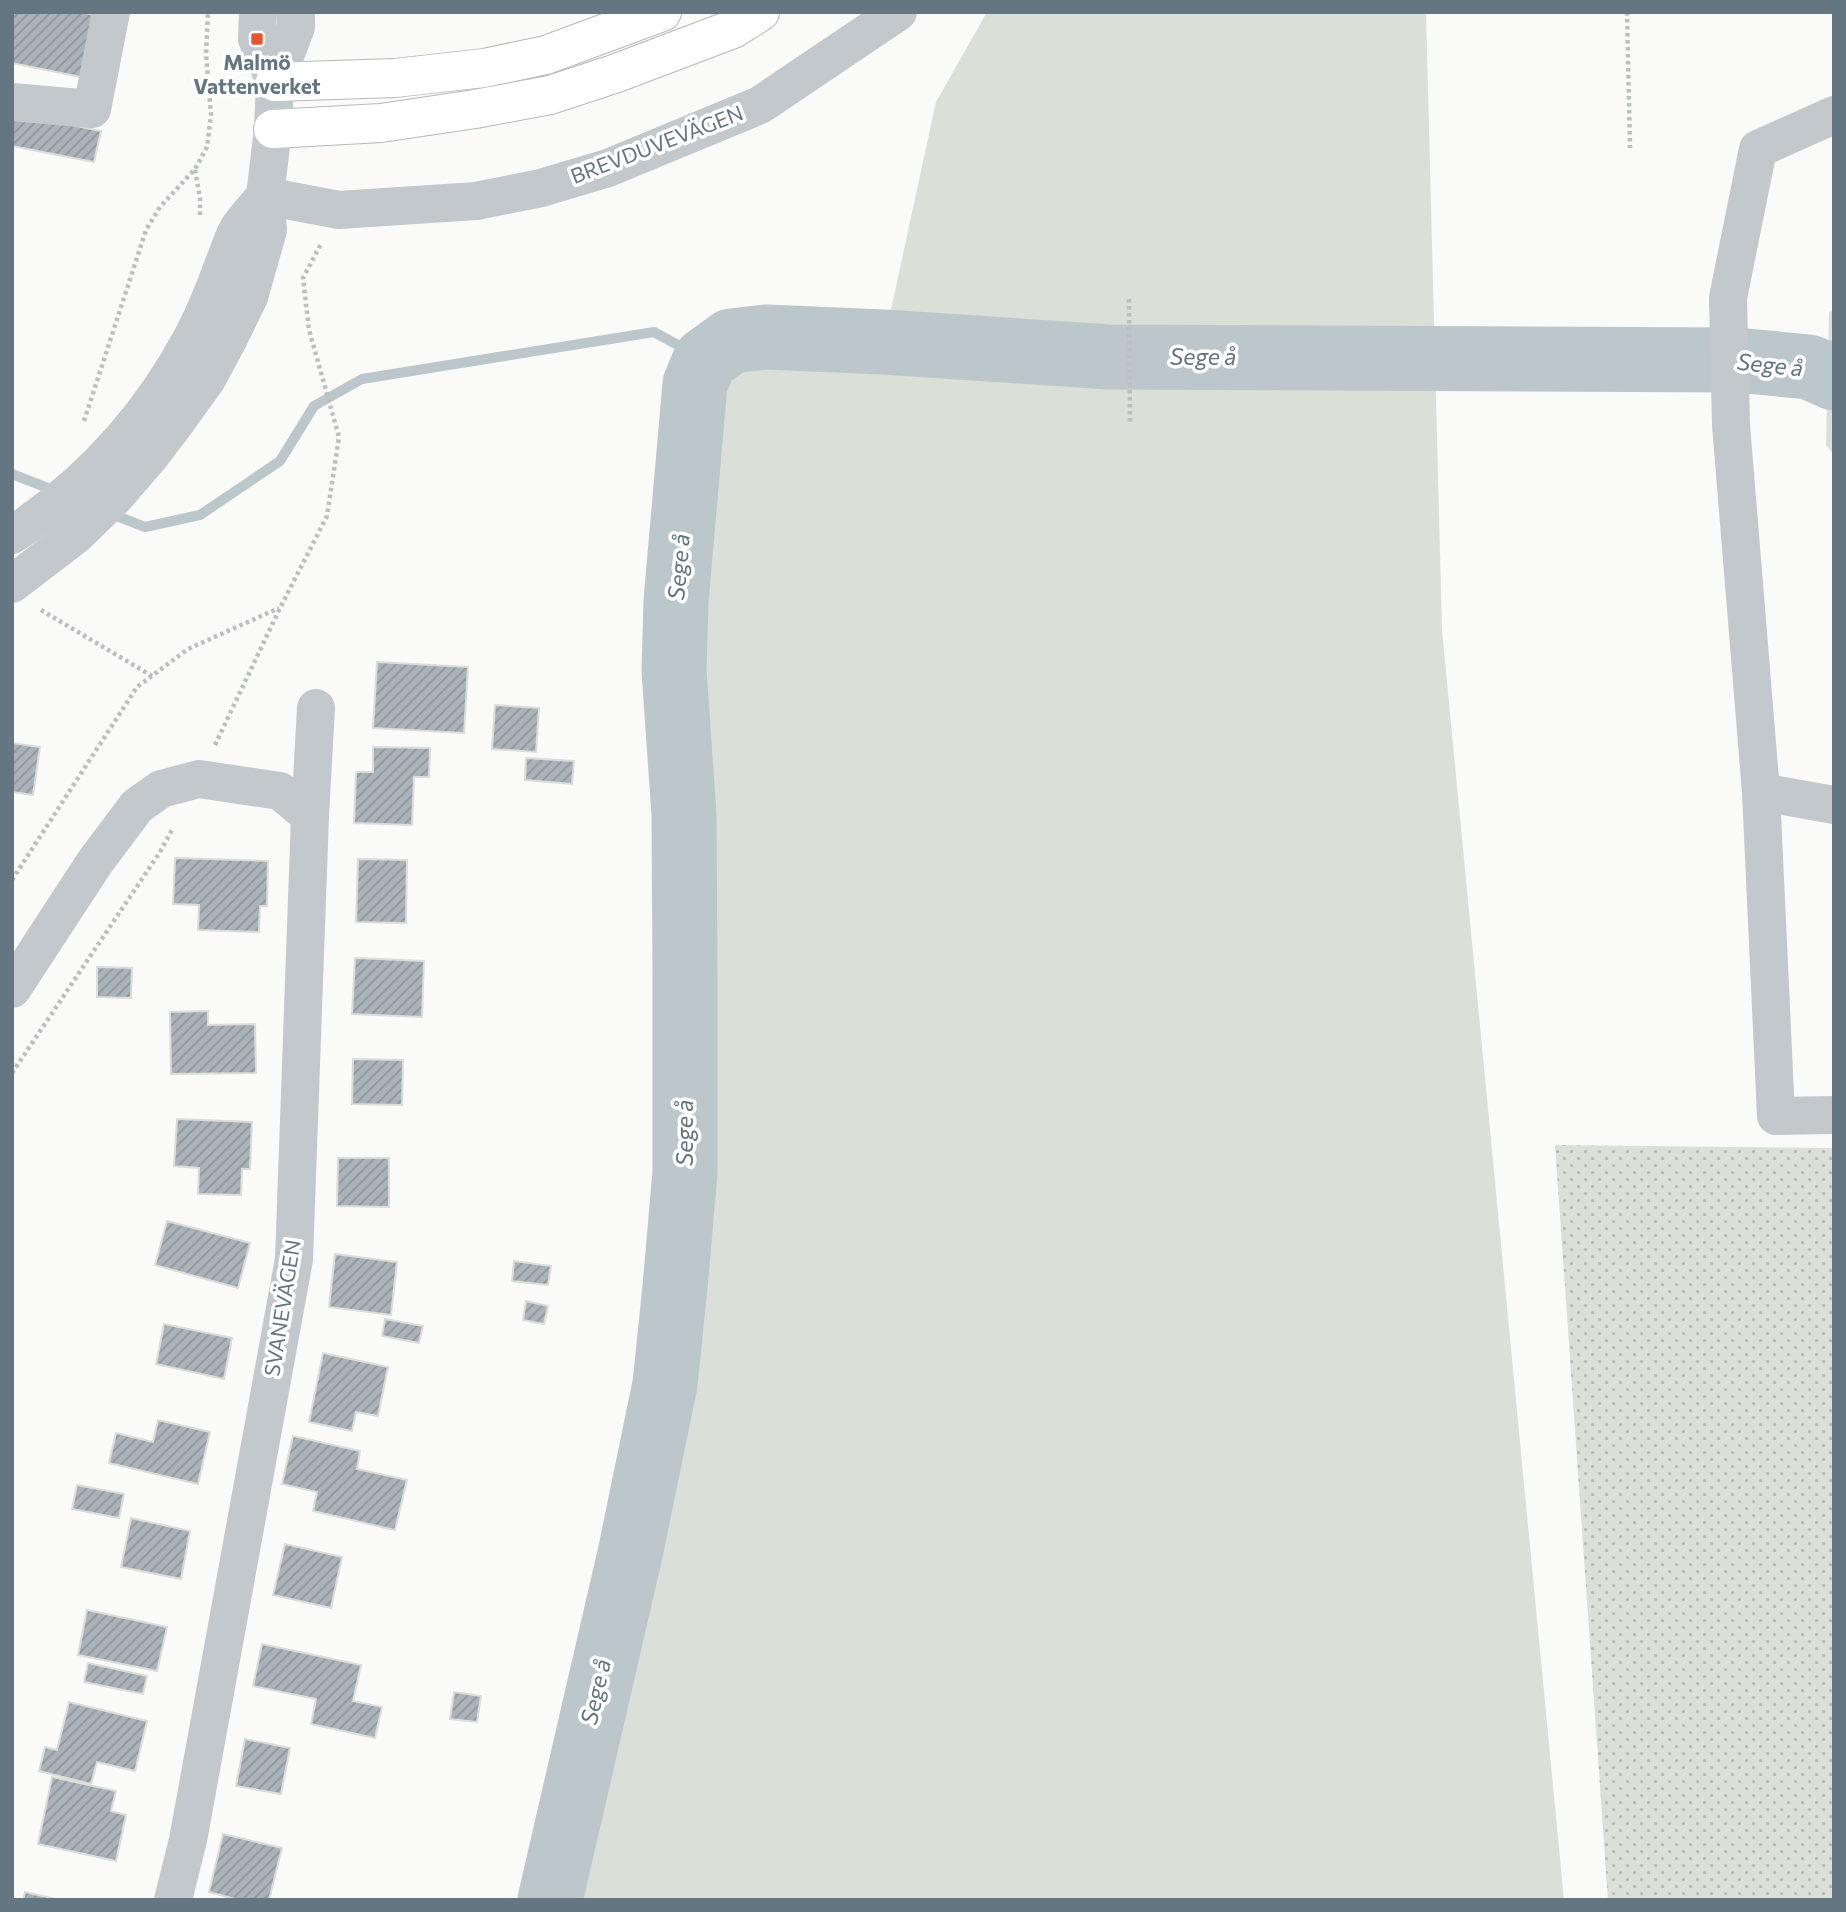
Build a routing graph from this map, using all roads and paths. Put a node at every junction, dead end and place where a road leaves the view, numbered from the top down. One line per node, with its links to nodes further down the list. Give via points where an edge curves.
1 (111, 12): 12 (street, via 92,109)
2 (208, 12): 9 (path)
3 (258, 12): 11 (street, via 257,39)
4 (296, 12): 11 (street, via 296,27)
5 (662, 12): 11 (highway, via 546,55 484,68 395,78)
6 (760, 12): 14 (highway, via 733,29 550,95 381,123)
7 (898, 12): 16 (street, BREVDUVEVÄGEN, via 760,106 608,168 554,184 476,201 340,210)
8 (1627, 12): 15 (path)
9 (207, 32): 10 (path); 20 (path, via 211,115 207,147 146,230)
10 (216, 33)
11 (275, 82): 14 (street)
12 (12, 102)
13 (1834, 116): 28 (street, via 1758,149 1728,298 1731,425)
14 (273, 129): 16 (street)
15 (1630, 148)
16 (265, 196): 22 (street, via 237,230 194,335 169,378 115,447)
17 (303, 278): 21 (path, via 309,330)
18 (1129, 299): 19 (path)
19 (1130, 425)
20 (81, 430)
21 (339, 437)
22 (97, 490): 23 (street); 24 (street, via 76,535)
23 (26, 526)
24 (25, 596): 26 (path)
25 (280, 608): 26 (path, via 188,649)
26 (152, 676): 31 (path, via 137,687)
27 (316, 708): 30 (street, SVANEVÄGEN)
28 (1761, 792): 29 (street); 33 (street, via 1776,1116)
29 (1834, 805)
30 (310, 816): 32 (street, via 280,791 199,779 161,789 137,806 95,862); 34 (street, SVANEVÄGEN, via 294,1259 188,1840)
31 (12, 880)
32 (12, 989)
33 (1834, 1115)
34 (173, 1900)

